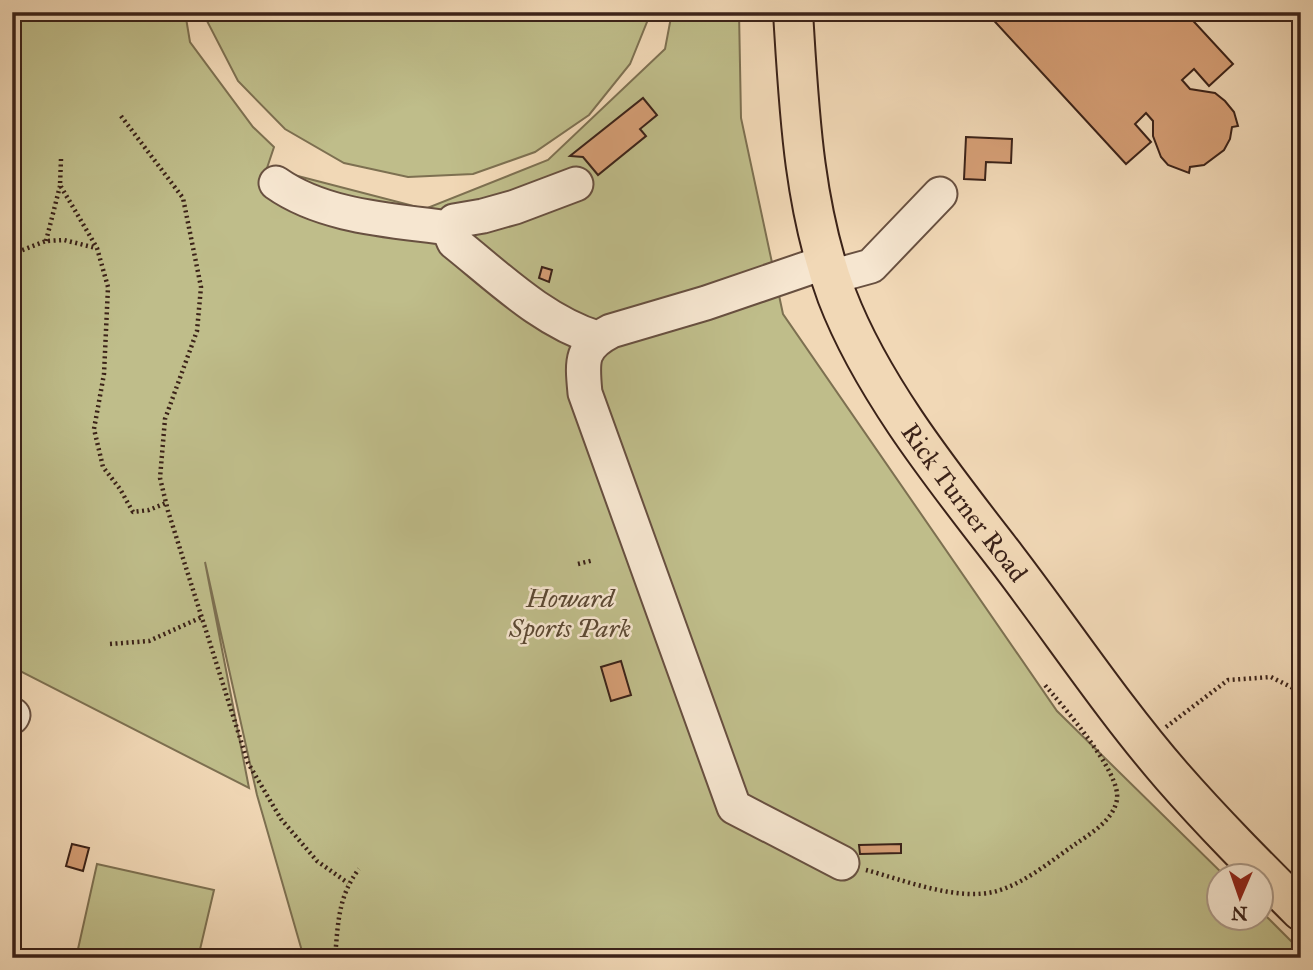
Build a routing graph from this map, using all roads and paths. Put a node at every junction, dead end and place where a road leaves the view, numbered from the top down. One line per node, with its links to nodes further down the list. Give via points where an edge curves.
1 (793, 12): 12 (main road, Rick Turner Road, via 808,178)
2 (121, 116): 14 (path, via 183,198 201,287 197,331 165,419 160,478)
3 (61, 159): 6 (path)
4 (276, 183): 8 (lane, via 295,197 340,211)
5 (576, 184): 8 (lane, via 505,210 454,221)
6 (60, 185): 9 (path); 10 (path)
7 (940, 194): 12 (lane, via 871,265)
8 (448, 228): 13 (lane, via 454,242 542,312)
9 (46, 241): 10 (path); 11 (path)
10 (97, 248): 14 (path, via 108,287 104,374 94,429 103,467 133,512)
11 (12, 254)
12 (828, 270): 13 (lane); 21 (main road, Rick Turner Road, via 872,370 945,478)
13 (597, 338): 22 (lane, via 582,362 584,393 734,807)
14 (166, 503): 17 (path)
15 (594, 560): 16 (path)
16 (578, 564)
17 (202, 617): 18 (path, via 149,641); 24 (path, via 248,763 281,819 317,861)
18 (110, 644)
19 (1044, 684): 22 (path, via 1108,769 1117,800 1108,818 1050,862 994,892 970,894 930,887)
20 (1301, 692): 21 (path, via 1271,677 1228,680)
21 (1146, 743): 25 (main road, Rick Turner Road)
22 (842, 863)
23 (359, 869): 24 (path)
24 (348, 883): 26 (path, via 339,911)
25 (1301, 911)
26 (335, 958)

